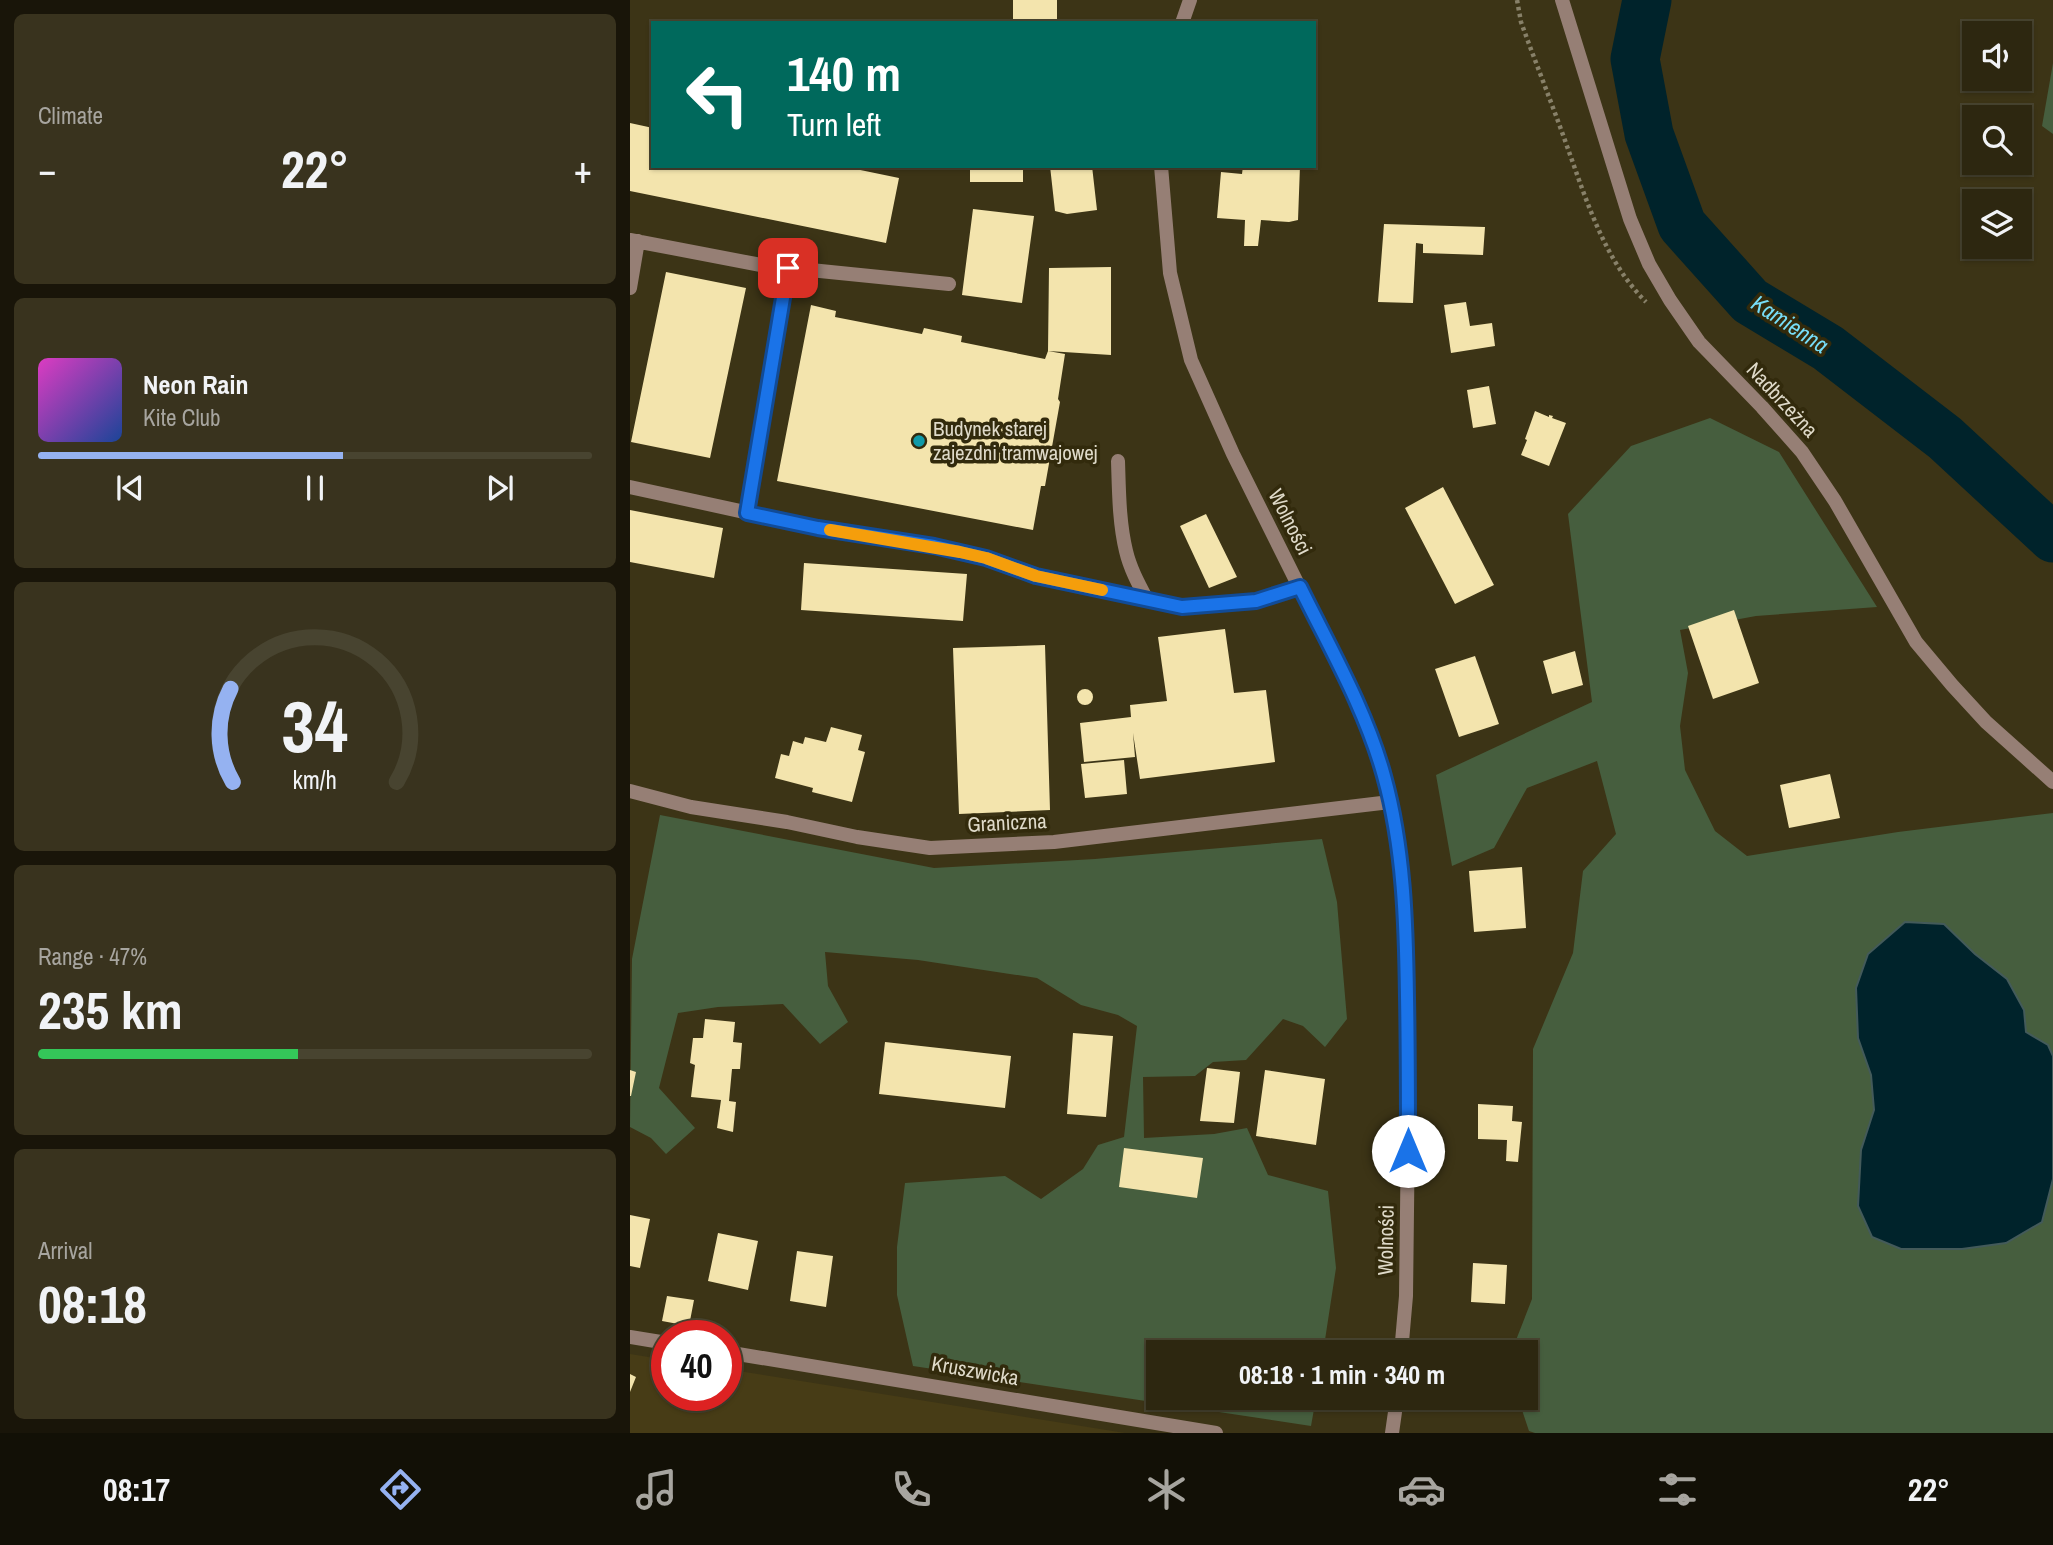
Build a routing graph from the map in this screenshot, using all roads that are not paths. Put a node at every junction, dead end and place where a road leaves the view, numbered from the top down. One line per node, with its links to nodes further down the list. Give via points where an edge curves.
1 (1190, 0): 3 (street)
2 (1562, 0): 14 (street, Nadbrzeżna, via 1630,219 1648,264 1670,300 1699,342 1802,452 1916,642 1986,722)
3 (1183, 21)
4 (1161, 168): 12 (street, Wolności, via 1170,273 1191,360)
5 (634, 241): 6 (street); 8 (street)
6 (788, 268): 7 (street); 11 (street)
7 (949, 284)
8 (630, 288)
9 (1118, 461): 13 (street, via 1126,551)
10 (630, 487): 11 (street)
11 (747, 513): 13 (street, via 934,546 1036,576)
12 (1300, 587): 13 (street, via 1256,601 1211,606 1182,607); 16 (street, Wolności, via 1369,732)
13 (1146, 598)
14 (2053, 782)
15 (630, 791): 16 (street, Graniczna, via 691,807 930,848 1054,842)
16 (1390, 802): 19 (street, Wolności, via 1406,932 1407,1270)
17 (630, 1337): 18 (street)
18 (651, 1340)
19 (1402, 1340)
20 (742, 1355): 22 (street, Kruszwicka)
21 (1395, 1410): 23 (street)
22 (1216, 1433)
23 (1392, 1433)

